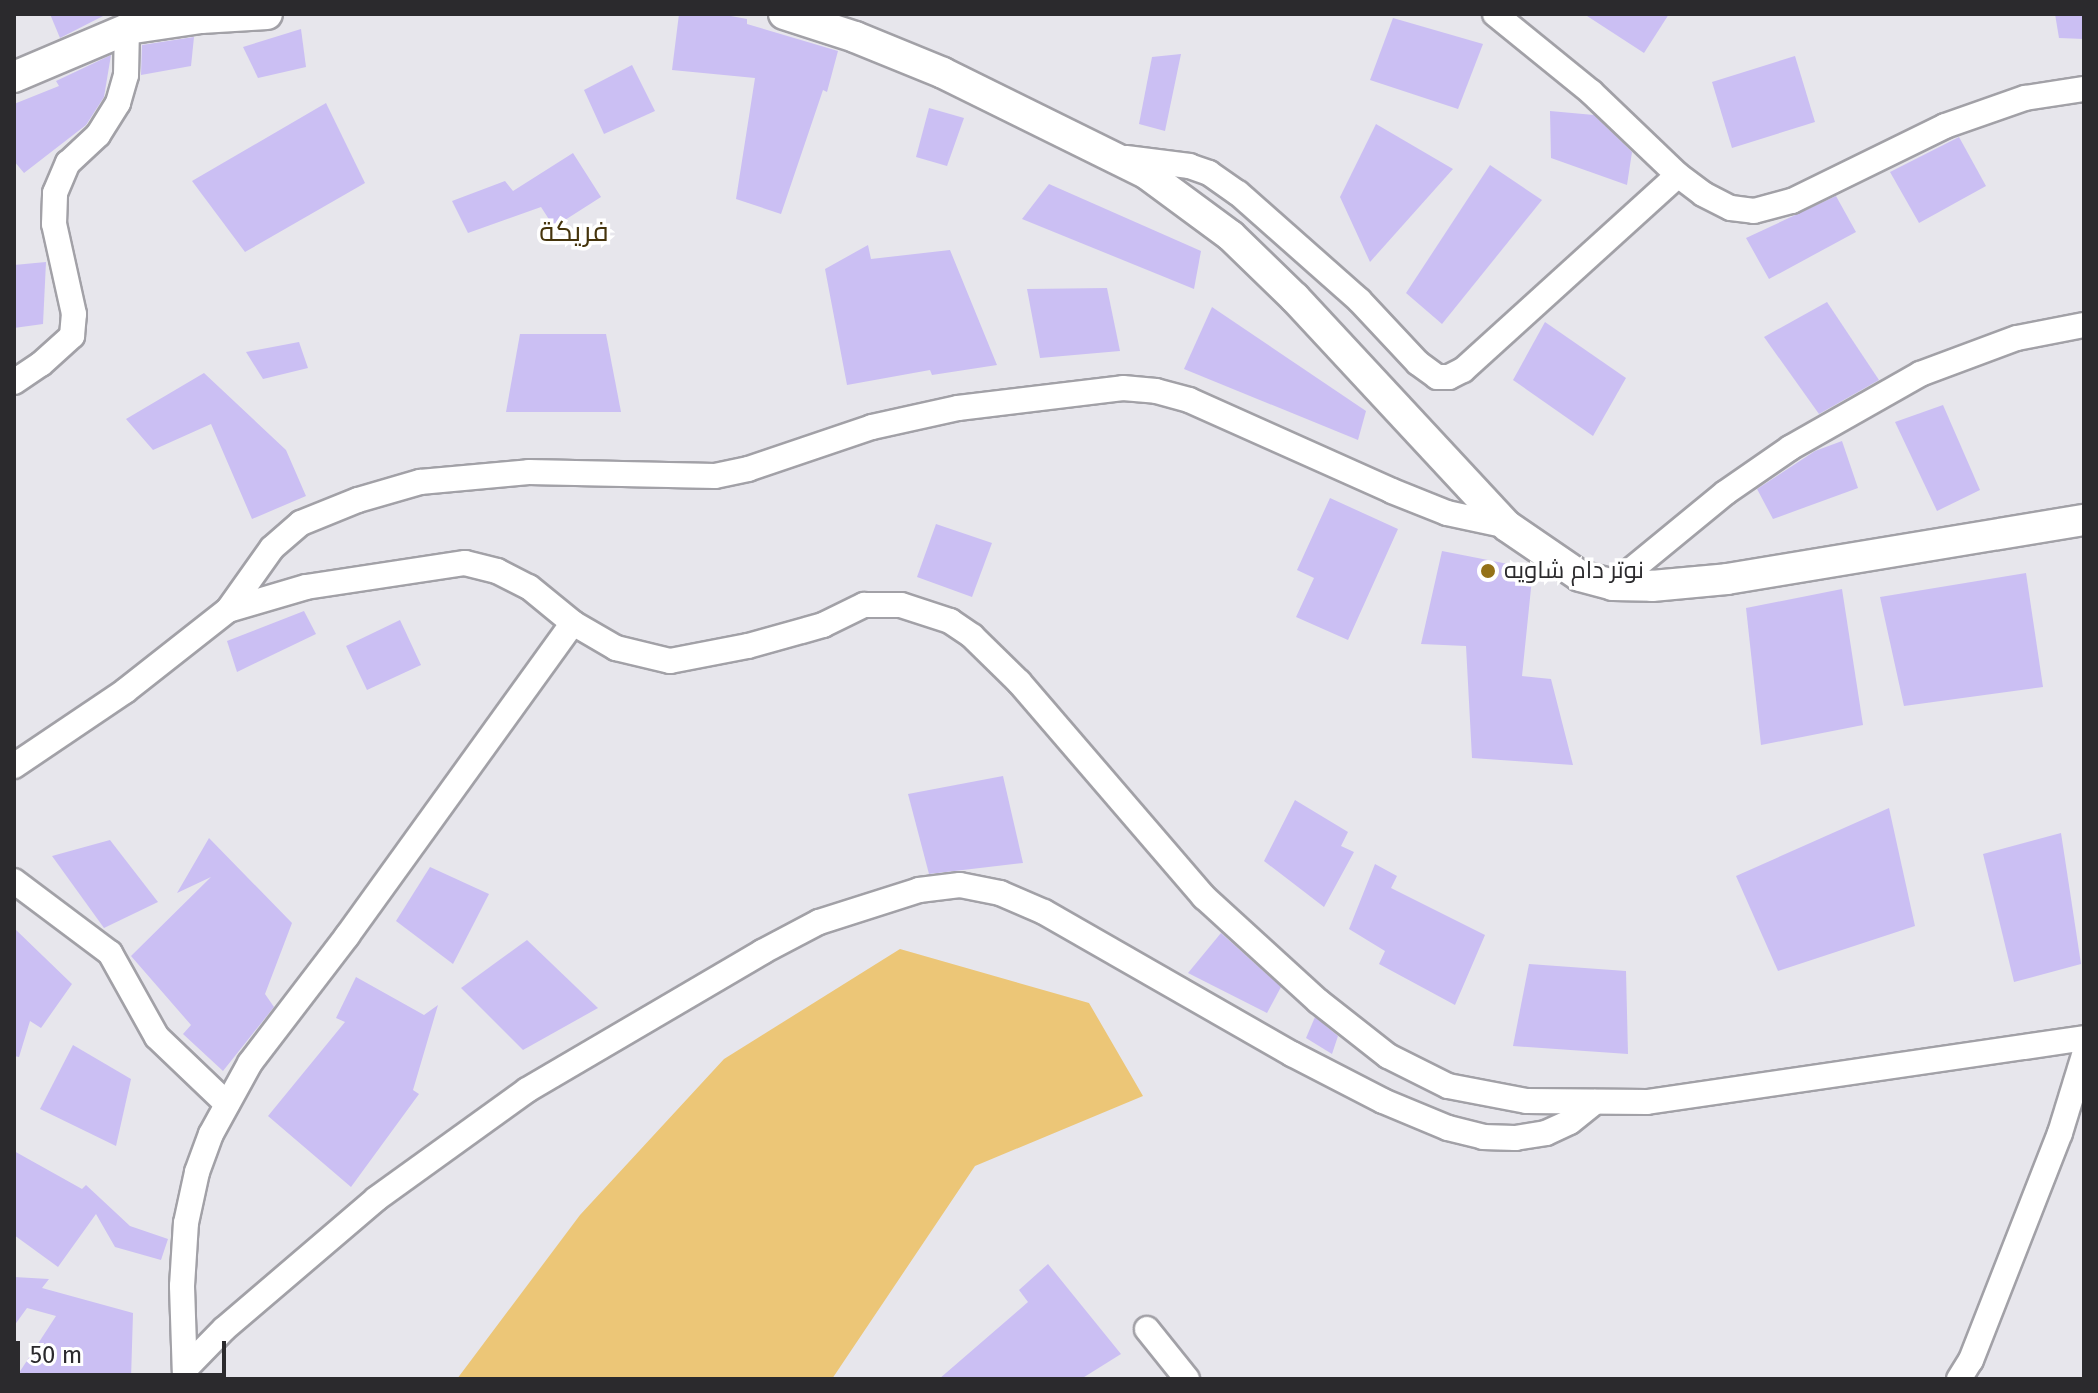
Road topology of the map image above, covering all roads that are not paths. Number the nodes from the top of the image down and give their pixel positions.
1 (267, 14) edge
2 (784, 14) edge
3 (1495, 14) edge
4 (137, 23) edge
5 (14, 77) edge
6 (2084, 89) edge
7 (1113, 156) junction
8 (1678, 175) junction
9 (2084, 325) edge
10 (14, 382) edge
11 (2084, 520) edge
12 (1507, 526) junction
13 (1613, 585) junction
14 (228, 610) junction
15 (573, 623) junction
16 (14, 766) edge
17 (14, 881) edge
18 (2084, 1038) edge
19 (2084, 1055) edge
20 (1595, 1102) junction
21 (227, 1104) junction
22 (1147, 1329) dead end
23 (185, 1374) edge
24 (1187, 1379) edge
25 (1959, 1379) edge

1 - 4 street
2 - 7 street
3 - 8 street
4 - 5 street
4 - 10 street
6 - 8 street
7 - 8 street
7 - 12 street
9 - 13 street
11 - 13 street
12 - 13 street
12 - 14 street
14 - 15 street
14 - 16 street
15 - 20 street
15 - 21 street
17 - 21 street
18 - 20 street
19 - 25 street
20 - 23 street
21 - 23 street
22 - 24 street

